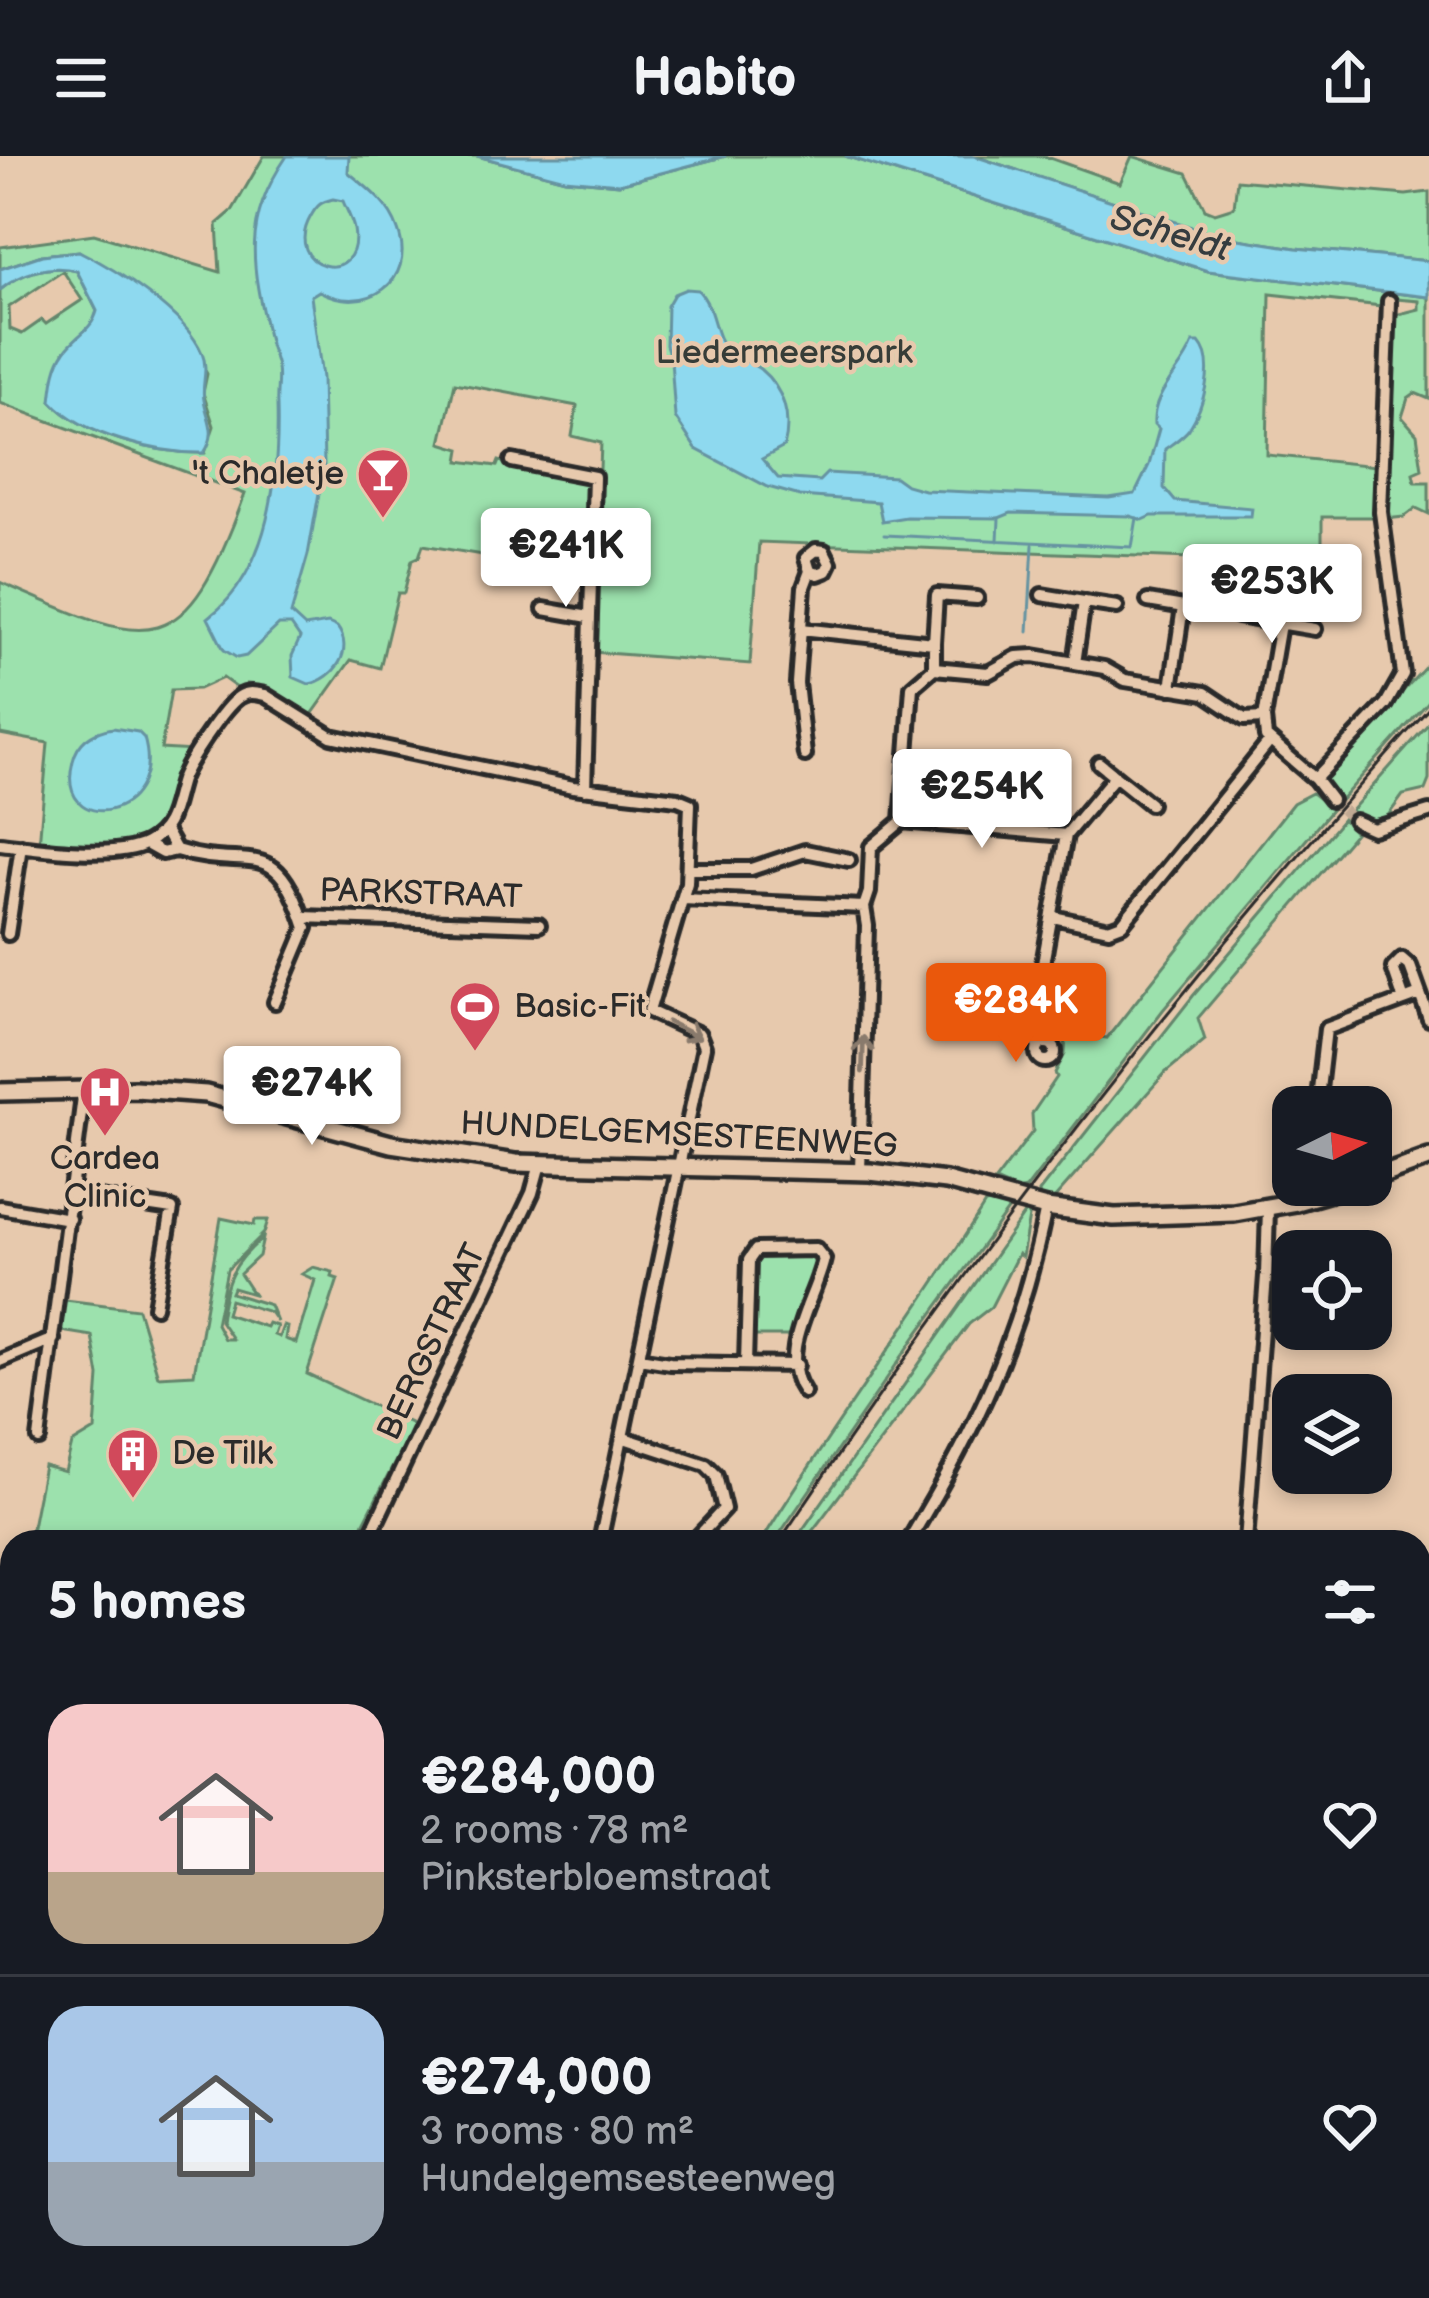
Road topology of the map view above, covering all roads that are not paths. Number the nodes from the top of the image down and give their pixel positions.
1 (1389, 301) dead end
2 (512, 461) dead end
3 (810, 571) dead end
4 (1042, 595) dead end
5 (976, 598) dead end
6 (1148, 601) dead end
7 (1084, 602) junction
8 (1117, 607) dead end
9 (1183, 608) junction
10 (544, 609) dead end
11 (1214, 612) dead end
12 (590, 616) junction
13 (1237, 616) dead end
14 (1280, 624) junction
15 (1315, 628) dead end
16 (801, 629) junction
17 (934, 643) junction
18 (1075, 663) junction
19 (934, 668) junction
20 (1171, 688) junction
21 (1264, 718) junction
22 (1244, 719) junction
23 (1268, 739) junction
24 (805, 755) dead end
25 (1099, 763) dead end
26 (1115, 776) junction
27 (1315, 779) junction
28 (585, 789) junction
29 (1331, 800) tunnel mouth
30 (1150, 804) dead end
31 (1429, 812) edge
32 (902, 821) junction
33 (1355, 821) tunnel mouth
34 (164, 829) junction
35 (1066, 835) junction
36 (0, 844) edge
37 (146, 844) junction
38 (21, 846) junction
39 (176, 850) junction
40 (849, 860) dead end
41 (690, 869) junction
42 (683, 898) junction
43 (864, 907) junction
44 (302, 917) junction
45 (1053, 917) junction
46 (539, 925) dead end
47 (8, 934) dead end
48 (1420, 994) junction
49 (1404, 1000) junction
50 (274, 1002) dead end
51 (1429, 1018) edge
52 (1039, 1047) dead end
53 (1320, 1086) edge
54 (84, 1089) junction
55 (0, 1092) edge
56 (1429, 1158) edge
57 (540, 1164) junction
58 (680, 1168) junction
59 (860, 1171) junction
60 (1392, 1171) edge
61 (72, 1194) junction
62 (1273, 1206) edge
63 (0, 1208) edge
64 (1046, 1208) junction
65 (1268, 1208) junction
66 (69, 1220) junction
67 (155, 1307) dead end
68 (53, 1340) junction
69 (639, 1358) junction
70 (0, 1361) edge
71 (746, 1363) junction
72 (797, 1365) junction
73 (804, 1392) dead end
74 (623, 1438) junction
75 (39, 1439) dead end
76 (374, 1530) edge
77 (604, 1530) edge
78 (704, 1530) edge
79 (915, 1530) edge
80 (1247, 1530) edge

1 - 27 street
2 - 12 street
3 - 16 street
4 - 7 street
5 - 17 street
6 - 9 street
7 - 8 street
7 - 18 street
9 - 11 street
9 - 20 street
10 - 12 street
12 - 28 street
13 - 14 street
14 - 15 street
14 - 21 street
16 - 17 street
16 - 24 street
17 - 19 street
18 - 19 street
18 - 20 street
19 - 32 street
20 - 22 street
21 - 22 street
21 - 23 street
22 - 23 street
23 - 27 street
23 - 45 street
25 - 26 street
26 - 30 street
26 - 35 street
27 - 29 street
28 - 34 street
28 - 41 street
31 - 33 street
32 - 35 street
32 - 43 street
34 - 37 street
34 - 39 street
35 - 45 street
36 - 38 street, PARKSTRAAT
37 - 38 street, PARKSTRAAT
37 - 39 street, PARKSTRAAT
38 - 47 street
39 - 44 street, PARKSTRAAT
40 - 41 street
41 - 42 street
42 - 43 street
42 -> 58 street
59 -> 43 street
44 - 46 street, PARKSTRAAT
44 - 50 street, PARKSTRAAT
45 - 52 street
48 - 49 street
48 - 49 street
48 - 51 street
49 - 53 street
54 - 55 main road, HUNDELGEMSESTEENWEG
54 - 57 main road, HUNDELGEMSESTEENWEG
54 - 61 street
56 - 60 main road
57 - 58 main road, HUNDELGEMSESTEENWEG
57 - 76 street, BERGSTRAAT
58 - 59 main road, HUNDELGEMSESTEENWEG
58 - 69 street
59 - 64 main road, HUNDELGEMSESTEENWEG
61 - 66 street
61 - 67 street
62 - 65 main road, HUNDELGEMSESTEENWEG
63 - 66 street
64 - 65 main road, HUNDELGEMSESTEENWEG
64 - 79 street
65 - 80 street
66 - 68 street
68 - 70 street
68 - 75 street
69 - 71 street
69 - 74 street
71 - 72 street
71 - 72 street
72 - 73 street
74 - 77 street
74 - 78 street

